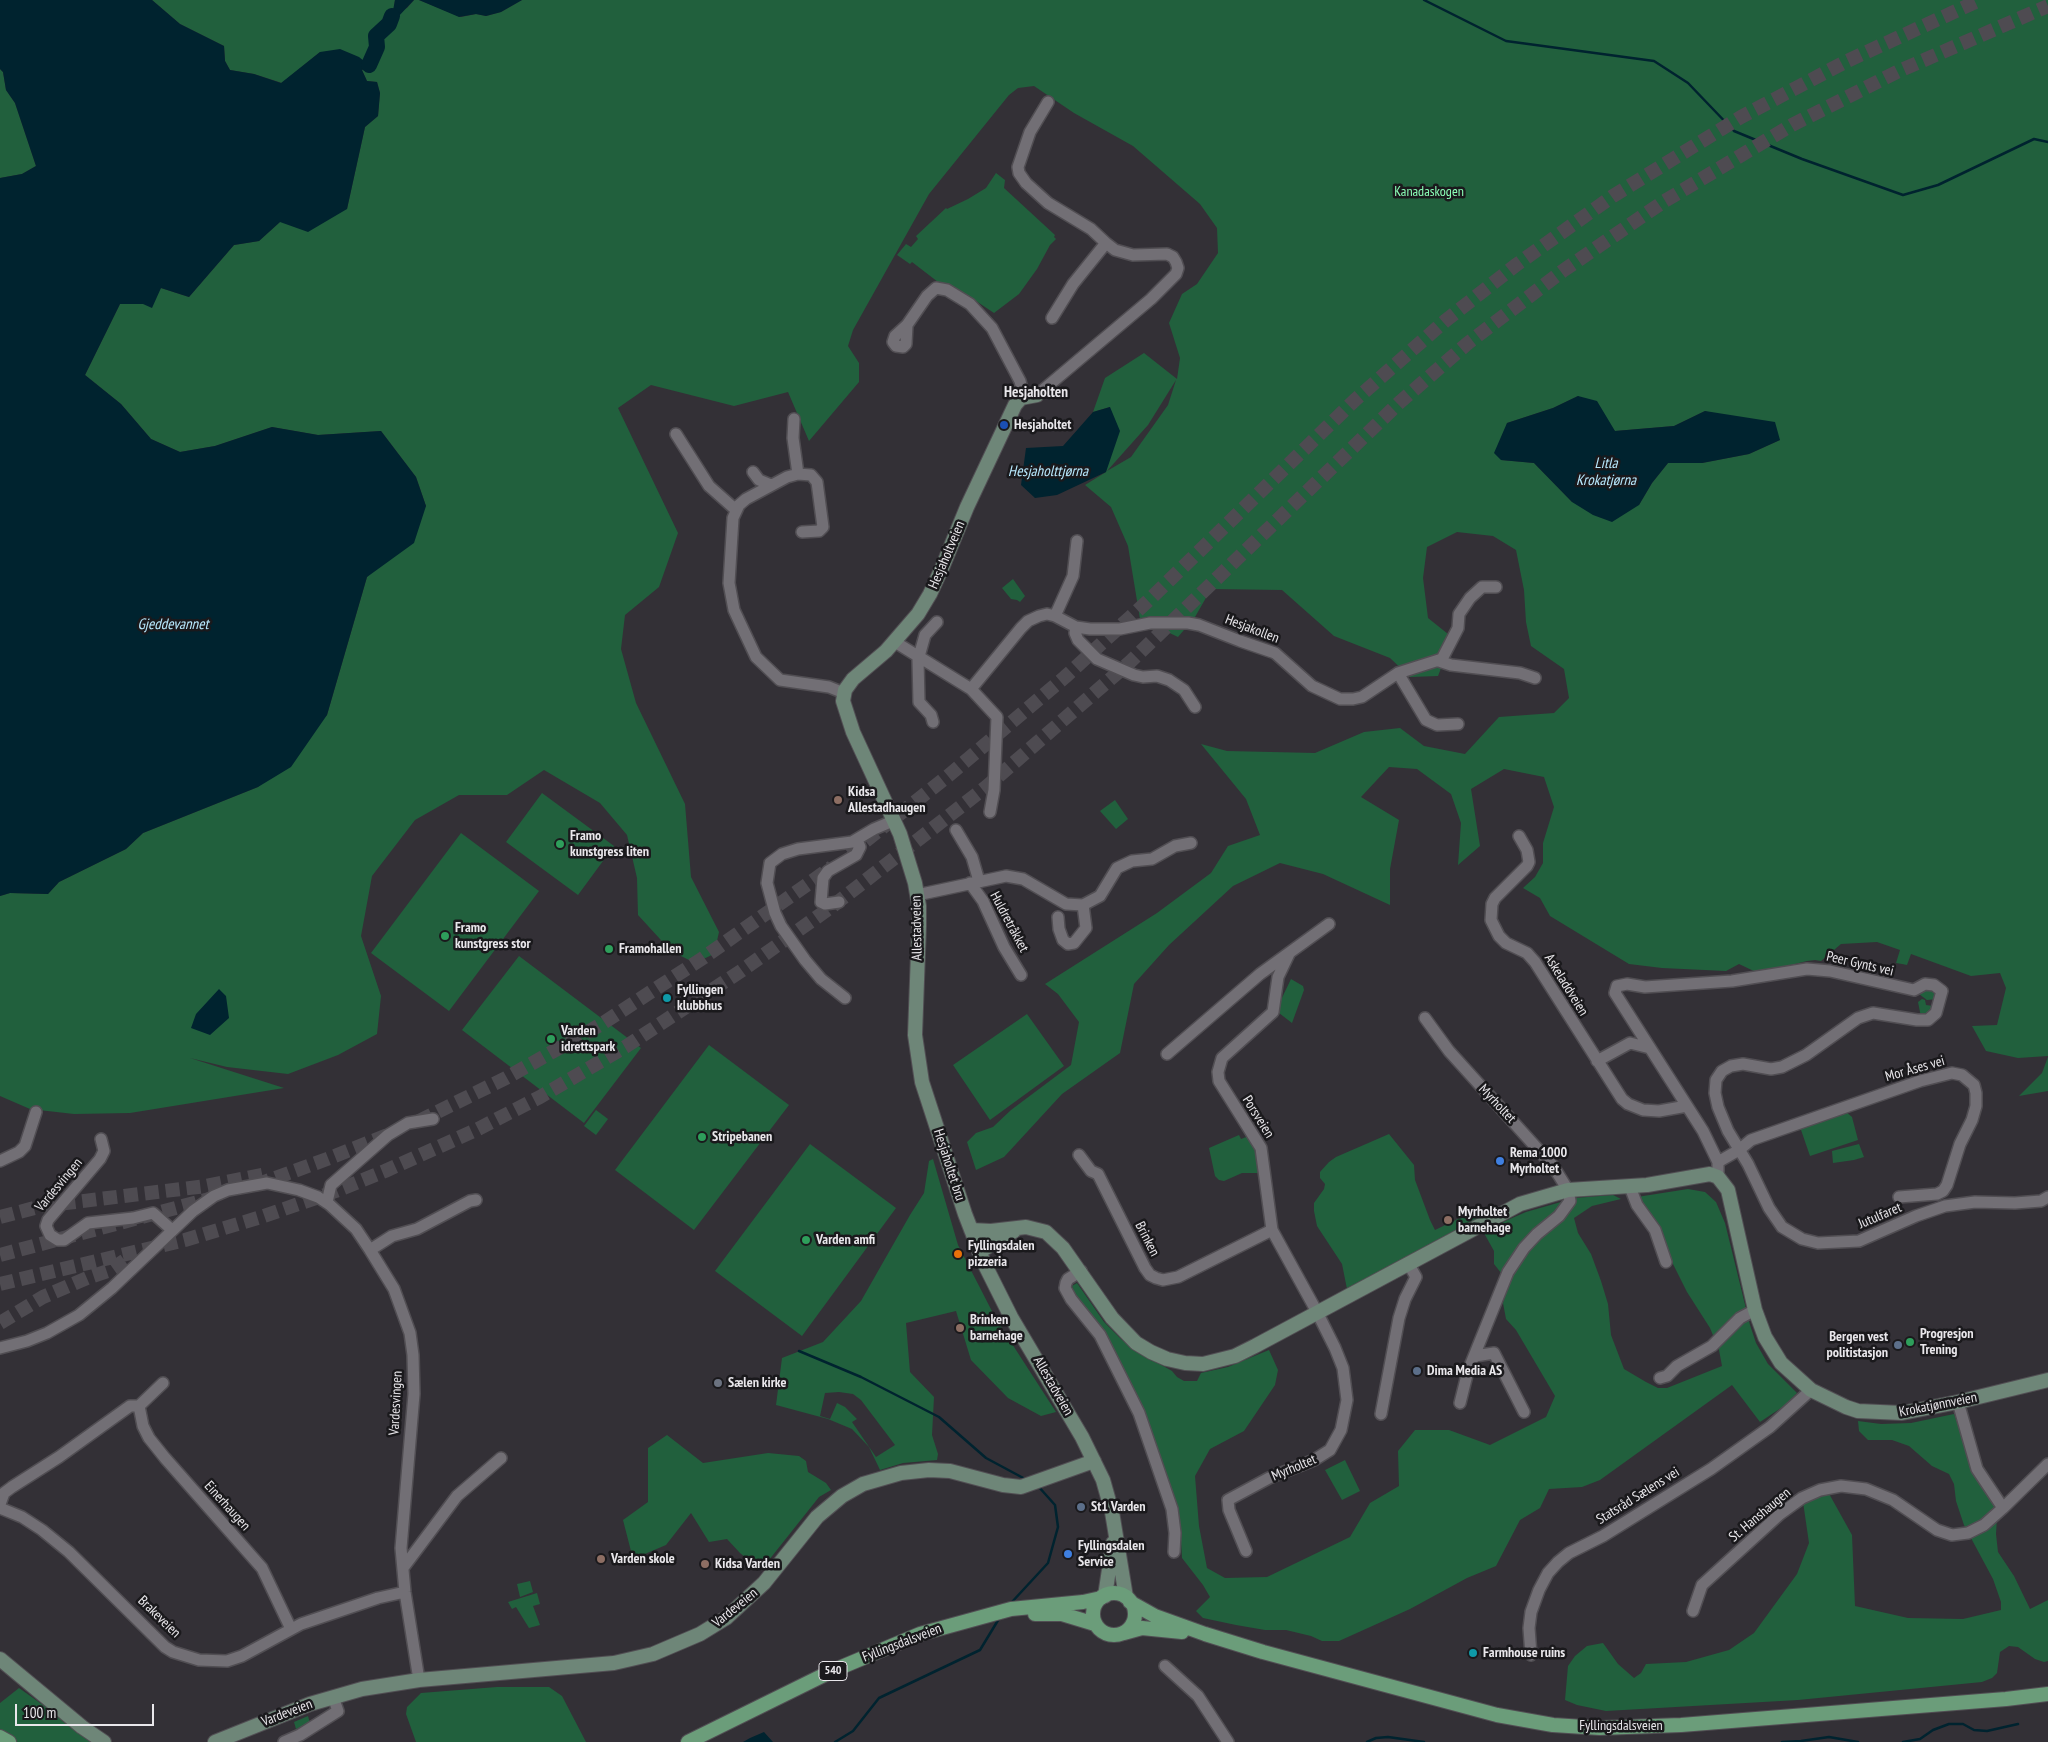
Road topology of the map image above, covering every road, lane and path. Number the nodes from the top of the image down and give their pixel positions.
1 (1048, 102) dead end
2 (1106, 243) junction
3 (1052, 318) dead end
4 (906, 325) dead end
5 (1041, 392) joint
6 (1021, 398) junction
7 (794, 418) dead end
8 (676, 434) dead end
9 (753, 472) dead end
10 (798, 474) junction
11 (770, 485) junction
12 (736, 510) junction
13 (802, 532) dead end
14 (1076, 541) dead end
15 (1496, 587) dead end
16 (1055, 616) junction
17 (938, 622) dead end
18 (1076, 627) junction
19 (895, 642) junction
20 (918, 658) junction
21 (1439, 661) junction
22 (1398, 673) junction
23 (1535, 678) dead end
24 (971, 689) junction
25 (844, 693) junction
26 (1196, 707) dead end
27 (933, 722) dead end
28 (1458, 724) dead end
29 (990, 812) dead end
30 (893, 821) junction
31 (956, 830) dead end
32 (1519, 836) dead end
33 (857, 840) junction
34 (1191, 843) dead end
35 (975, 882) junction
36 (917, 895) junction
37 (839, 902) dead end
38 (1082, 905) junction
39 (1058, 916) dead end
40 (1325, 922) dead end
41 (1289, 954) junction
42 (1021, 975) dead end
43 (845, 998) dead end
44 (1425, 1018) dead end
45 (1650, 1048) junction
46 (1166, 1054) dead end
47 (1597, 1061) junction
48 (1687, 1106) junction
49 (36, 1112) dead end
50 (933, 1115) joint
51 (433, 1119) tunnel mouth
52 (101, 1139) dead end
53 (1739, 1150) junction
54 (1079, 1155) dead end
55 (0, 1161) edge
56 (1718, 1162) junction
57 (1718, 1177) junction
58 (1630, 1187) junction
59 (1568, 1190) junction
60 (1899, 1197) dead end
61 (2048, 1197) edge
62 (476, 1200) dead end
63 (327, 1202) junction
64 (966, 1214) joint
65 (1022, 1227) junction
66 (172, 1230) junction
67 (971, 1230) junction
68 (1272, 1230) junction
69 (370, 1250) junction
70 (980, 1252) junction
71 (1666, 1262) dead end
72 (1408, 1263) junction
73 (1081, 1271) junction
74 (1754, 1310) junction
75 (1318, 1312) junction
76 (0, 1348) edge
77 (1475, 1356) junction
78 (1660, 1378) dead end
79 (2048, 1380) edge
80 (163, 1383) dead end
81 (1811, 1390) junction
82 (1958, 1402) junction
83 (1460, 1403) dead end
84 (139, 1406) junction
85 (1524, 1412) dead end
86 (1381, 1414) dead end
87 (501, 1458) dead end
88 (1094, 1461) junction
89 (2048, 1464) edge
90 (0, 1504) edge
91 (0, 1508) edge
92 (2003, 1508) junction
93 (1115, 1534) junction
94 (1246, 1551) dead end
95 (1174, 1552) dead end
96 (403, 1568) junction
97 (405, 1592) junction
98 (1103, 1597) junction
99 (1128, 1600) junction
100 (1693, 1611) dead end
101 (984, 1616) junction
102 (1095, 1624) junction
103 (291, 1628) junction
104 (1123, 1633) junction
105 (1205, 1634) junction
106 (1531, 1655) dead end
107 (0, 1659) edge
108 (1165, 1666) dead end
109 (419, 1680) junction
110 (2048, 1694) edge
111 (332, 1696) junction
112 (0, 1738) edge
113 (9, 1742) edge
114 (104, 1742) edge
115 (214, 1742) edge
116 (284, 1742) edge
117 (688, 1742) edge
118 (1228, 1742) edge

1 - 2 street
2 - 3 street
2 - 5 street
4 - 6 street
5 - 6 main road
6 - 19 main road, Hesjaholtveien
7 - 10 street
8 - 12 street
9 - 11 street
10 - 11 street
10 - 13 street
11 - 12 street
12 - 25 street
14 - 16 street
15 - 21 street
16 - 18 street, Hesjakollen
16 - 24 street
17 - 20 street
18 - 22 street, Hesjakollen
18 - 26 street
19 - 20 street
19 - 25 main road, Hesjaholtveien
20 - 24 street
20 - 27 street
21 - 22 street, Hesjakollen
21 - 23 street, Hesjakollen
22 - 28 street
24 - 29 street
25 - 30 main road, Allestadveien
30 - 33 street
30 - 36 main road, Allestadveien
31 - 35 street, Huldretråkket
32 - 47 street, Askeladdveien
33 - 37 street
33 - 43 street
34 - 38 street
35 - 36 street, Huldretråkket
35 - 38 street, Huldretråkket
35 - 42 street, Huldretråkket
36 - 50 main road, Allestadveien
38 - 39 street
40 - 41 street
41 - 46 street
41 - 68 street, Porsveien
44 - 59 street, Myrholtet
45 - 47 street
45 - 48 street, Peer Gynts vei
45 - 53 street, Peer Gynts vei
47 - 48 street, Askeladdveien
48 - 56 street, Peer Gynts vei
49 - 55 street
50 - 64 main road, Hesjaholtet bru
51 - 63 street
52 - 66 street, Vardesvingen
53 - 56 street, Mor Åses vei
53 - 60 street, Mor Åses vei
53 - 61 street, Jutulfaret
54 - 68 street, Brinken
56 - 57 street, Peer Gynts vei
57 - 58 main road
57 - 74 main road, Krokatjønnveien
58 - 59 main road
58 - 71 street
59 - 72 main road
59 - 77 street
62 - 69 street
63 - 66 street, Vardesvingen
63 - 69 street, Vardesvingen
64 - 67 main road, Allestadveien
65 - 67 main road
65 - 70 main road
65 - 73 main road
66 - 76 street, Vardesvingen
67 - 70 main road, Allestadveien
68 - 75 street, Porsveien
69 - 96 street, Vardesvingen
70 - 88 main road, Allestadveien
72 - 75 main road
72 - 86 street
73 - 75 main road
73 - 95 street
74 - 78 street
74 - 81 main road, Krokatjønnveien
75 - 94 street, Myrholtet
77 - 83 street
77 - 85 street
79 - 82 main road, Krokatjønnveien
80 - 84 street
81 - 82 main road, Krokatjønnveien
81 - 106 street, Statsråd Sælens vei
82 - 92 street
84 - 90 street
84 - 103 street, Einerhaugen
87 - 96 street
88 - 93 main road, Allestadveien
88 - 109 main road, Vardeveien
89 - 92 street, St. Hanshaugen
91 - 103 street, Brakeveien
92 - 100 street, St. Hanshaugen
93 - 98 main road, Allestadveien
93 - 99 main road, Allestadveien
96 - 97 street, Vardesvingen
97 - 103 street, Brakeveien
97 - 109 street, Vardesvingen
98 - 99 main road, 540
98 - 101 main road, Fyllingsdalsveien / 540
98 - 102 main road
99 - 104 main road
99 - 105 main road, Fyllingsdalsveien / 540
101 - 102 main road, Fyllingsdalsveien / 540
101 - 117 main road, Fyllingsdalsveien / 540
102 - 104 main road, 540
104 - 105 main road, Fyllingsdalsveien / 540
105 - 110 main road, Fyllingsdalsveien / 540
107 - 114 main road
108 - 118 street
109 - 111 main road, Vardeveien
111 - 115 main road, Vardeveien
111 - 116 street, Vardeveien
112 - 113 main road

